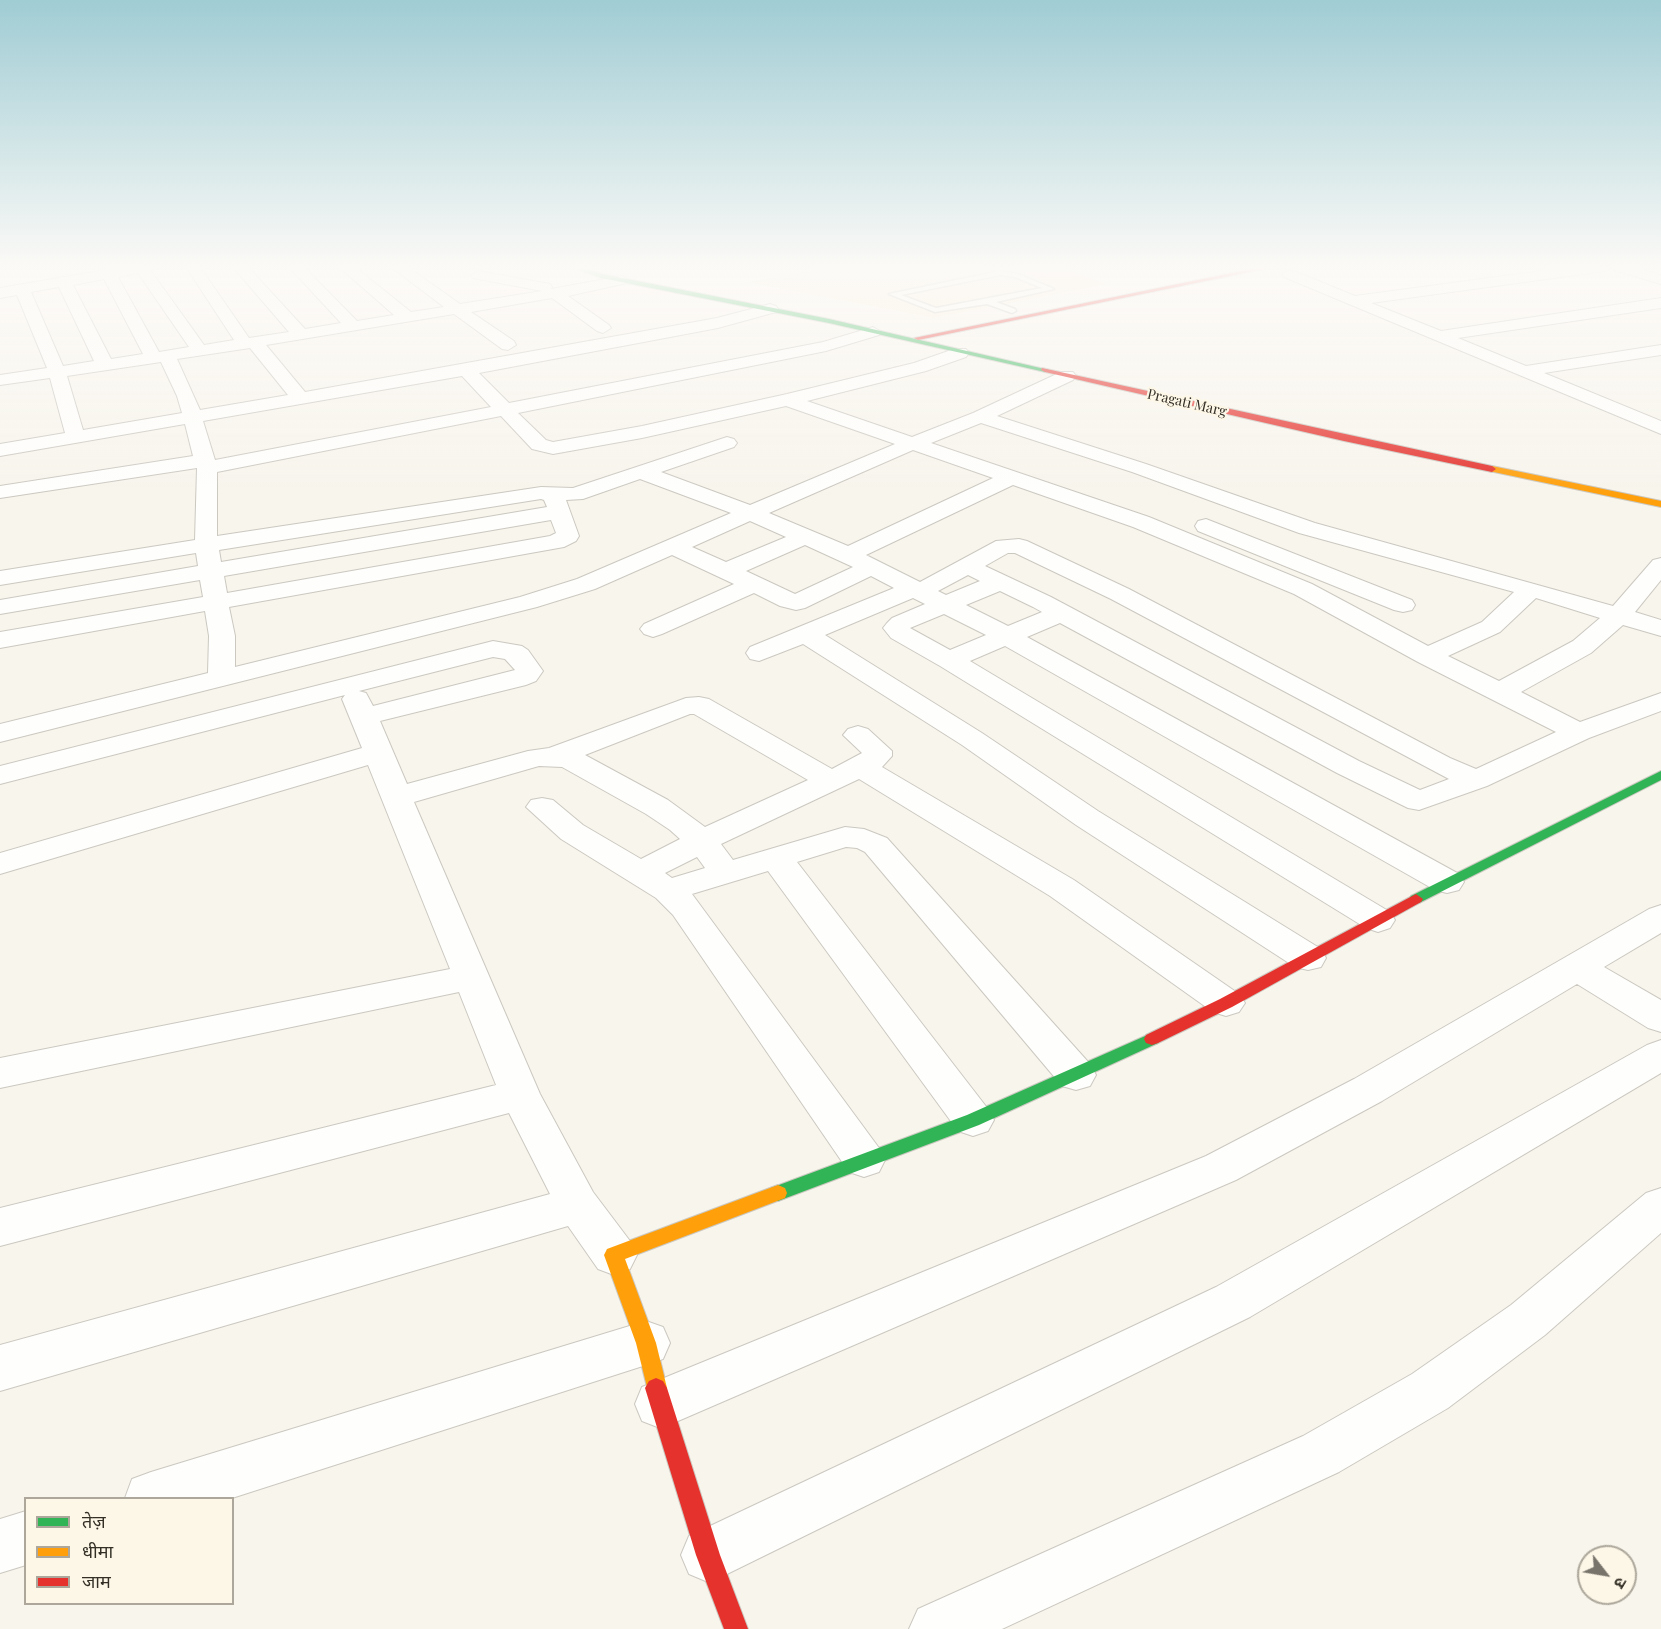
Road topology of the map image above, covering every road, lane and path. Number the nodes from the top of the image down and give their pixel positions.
1 (45, 343) edge
2 (94, 343) edge
3 (151, 343) edge
4 (195, 343) edge
5 (250, 343) joint
6 (505, 343) edge
7 (519, 343) edge
8 (608, 343) edge
9 (636, 343) edge
10 (840, 343) edge
11 (929, 343) edge
12 (961, 343) edge
13 (1456, 343) edge
14 (1485, 343) edge
15 (508, 345) junction
16 (485, 349) dead end
17 (1661, 350) edge
18 (200, 351) junction
19 (648, 351) dead end
20 (553, 353) junction
21 (960, 353) junction
22 (160, 357) junction
23 (428, 359) dead end
24 (666, 363) dead end
25 (105, 365) junction
26 (1547, 368) junction
27 (466, 370) junction
28 (1525, 371) junction
29 (57, 372) junction
30 (4, 375) edge
31 (684, 375) junction
32 (1067, 376) junction
33 (293, 391) junction
34 (597, 392) junction
35 (787, 400) junction
36 (613, 406) dead end
37 (190, 409) junction
38 (1653, 409) edge
39 (504, 411) junction
40 (1623, 412) junction
41 (980, 417) junction
42 (73, 428) junction
43 (1661, 428) edge
44 (727, 444) dead end
45 (912, 444) junction
46 (0, 450) edge
47 (1497, 456) dead end
48 (206, 464) junction
49 (1139, 468) junction
50 (640, 472) junction
51 (1012, 477) junction
52 (0, 492) edge
53 (555, 503) junction
54 (1661, 504) edge
55 (750, 513) junction
56 (804, 537) junction
57 (206, 544) junction
58 (673, 547) junction
59 (860, 561) junction
60 (1661, 565) edge
61 (967, 566) junction
62 (210, 572) junction
63 (726, 572) junction
64 (0, 578) edge
65 (1000, 582) junction
66 (754, 584) junction
67 (1531, 589) junction
68 (916, 590) junction
69 (217, 602) junction
70 (1403, 605) dead end
71 (945, 606) junction
72 (0, 608) edge
73 (1061, 613) junction
74 (1619, 615) junction
75 (1661, 628) edge
76 (653, 629) dead end
77 (807, 635) junction
78 (1007, 636) junction
79 (0, 640) edge
80 (338, 648) junction
81 (759, 653) dead end
82 (1426, 656) junction
83 (949, 660) junction
84 (221, 679) junction
85 (1499, 692) junction
86 (1661, 701) edge
87 (357, 702) junction
88 (1579, 732) junction
89 (0, 733) edge
90 (378, 753) junction
91 (556, 756) junction
92 (0, 775) edge
93 (1661, 775) edge
94 (1476, 780) junction
95 (832, 781) junction
96 (396, 796) junction
97 (542, 807) dead end
98 (702, 841) junction
99 (776, 858) junction
100 (0, 864) edge
101 (726, 873) junction
102 (654, 882) junction
103 (1447, 882) junction
104 (1661, 917) edge
105 (1378, 920) junction
106 (1308, 958) junction
107 (1577, 967) junction
108 (472, 977) junction
109 (1226, 1004) junction
110 (1661, 1018) edge
111 (1661, 1055) edge
112 (0, 1073) edge
113 (1076, 1075) junction
114 (520, 1095) junction
115 (973, 1120) junction
116 (864, 1161) junction
117 (578, 1205) junction
118 (1661, 1206) edge
119 (0, 1227) edge
120 (614, 1255) junction
121 (646, 1343) junction
122 (0, 1368) edge
123 (660, 1404) junction
124 (154, 1497) edge
125 (24, 1539) edge
126 (0, 1546) edge
127 (708, 1555) junction
128 (736, 1629) edge
129 (938, 1629) edge

1 - 29 street
2 - 25 street
3 - 22 street
4 - 18 street
5 - 18 street
5 - 33 street
6 - 15 street
7 - 15 street
8 - 20 street
9 - 19 street
10 - 31 street
11 - 21 main road, Pragati Marg
12 - 47 main road, Pragati Marg
13 - 28 street
14 - 26 street
15 - 16 street
17 - 26 street
18 - 22 street
20 - 27 street
20 - 34 street
21 - 32 main road, Pragati Marg
21 - 35 street
22 - 25 street
22 - 37 street
23 - 33 street
24 - 31 street
25 - 29 street
26 - 28 street
26 - 38 street
27 - 33 street
27 - 39 street
28 - 40 street
29 - 30 street
29 - 42 street
31 - 34 street
32 - 41 street
32 - 54 main road, Pragati Marg
33 - 37 street
34 - 36 street
34 - 39 street
35 - 39 street
35 - 45 street
37 - 42 street
37 - 48 street
38 - 40 street
39 - 48 street
40 - 43 street
41 - 45 street
41 - 49 street
42 - 46 street
44 - 50 street
45 - 51 street
45 - 55 street
48 - 52 street
48 - 57 street
49 - 67 street
49 - 70 street
50 - 53 street
50 - 55 street
51 - 59 street
51 - 82 street
53 - 57 street
53 - 62 street
53 - 69 street
55 - 56 street
55 - 58 street
56 - 59 street
56 - 63 street
57 - 62 street
57 - 64 street
58 - 63 street
58 - 80 street
59 - 66 street
59 - 68 street
60 - 74 street
61 - 65 street
61 - 68 street
61 - 94 street
62 - 69 street
62 - 72 street
63 - 66 street
65 - 71 street
65 - 73 street
66 - 76 street
67 - 74 street
67 - 82 street
68 - 71 street
68 - 77 street
69 - 79 street
69 - 84 street
71 - 78 street
71 - 83 street
73 - 78 street
73 - 94 street
74 - 75 street
74 - 85 street
77 - 81 street
77 - 106 street
78 - 83 street
78 - 103 street
80 - 84 street
80 - 87 street
82 - 85 street
83 - 105 street
84 - 89 street
85 - 88 street
86 - 88 street
87 - 87 street
87 - 90 street
87 - 92 street
88 - 94 street
90 - 96 street
90 - 100 street
91 - 95 street
91 - 96 street
91 - 98 street
93 - 103 main road
95 - 98 street
95 - 109 street
96 - 108 street
97 - 102 street
98 - 101 street
98 - 102 street
99 - 101 street
99 - 113 street
99 - 115 street
101 - 102 street
102 - 116 street
103 - 105 main road
104 - 107 street
105 - 106 main road
106 - 109 main road
107 - 110 street
107 - 123 street
108 - 112 street
108 - 114 street
109 - 113 main road
111 - 127 street
113 - 115 main road
114 - 117 street
114 - 119 street
115 - 116 main road
116 - 120 main road
117 - 120 street
117 - 122 street
118 - 129 street
120 - 121 main road
121 - 123 main road
121 - 124 street
123 - 127 main road
125 - 126 street
127 - 128 main road

